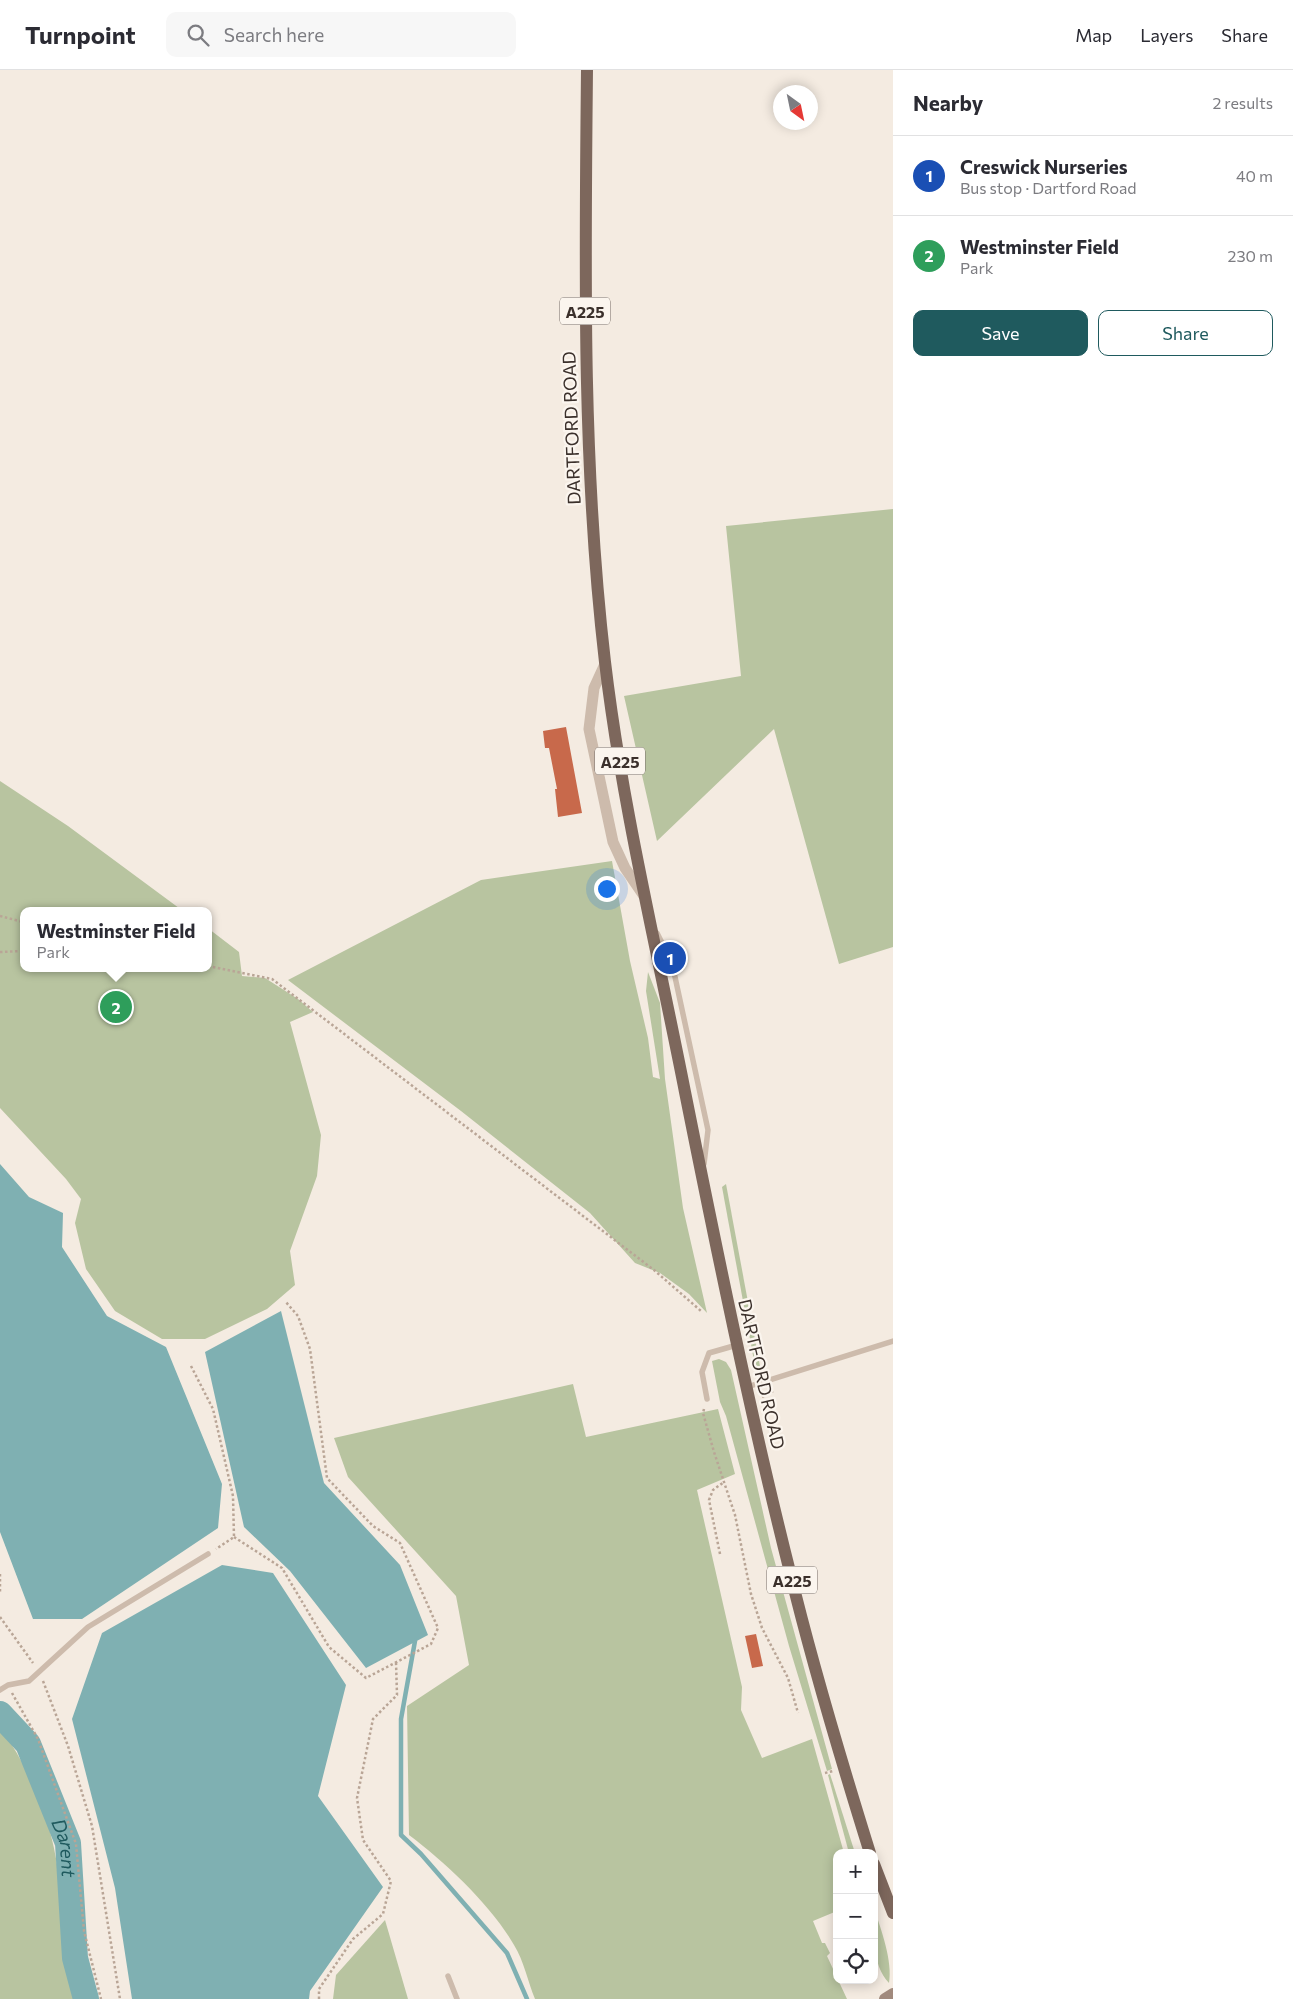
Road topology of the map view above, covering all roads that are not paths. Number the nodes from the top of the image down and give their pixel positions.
1 (587, 70) edge
2 (605, 664) junction
3 (645, 897) junction
4 (893, 1341) edge
5 (737, 1346) junction
6 (746, 1387) junction
7 (707, 1400) road end
8 (208, 1554) road end
9 (4, 1687) edge
10 (869, 1849) edge
11 (878, 1874) edge
12 (893, 1913) edge
13 (448, 1976) dead end
14 (893, 1994) edge
15 (457, 1999) edge
16 (885, 1999) edge

1 - 2 main road, DARTFORD ROAD / A225
2 - 3 main road, DARTFORD ROAD / A225
2 - 3 street, DARTFORD ROAD
3 - 5 main road, DARTFORD ROAD / A225
4 - 6 lane
5 - 6 main road, DARTFORD ROAD / A225
5 - 7 lane
6 - 10 main road, DARTFORD ROAD / A225
8 - 9 lane
11 - 12 main road
13 - 15 lane
14 - 16 street

